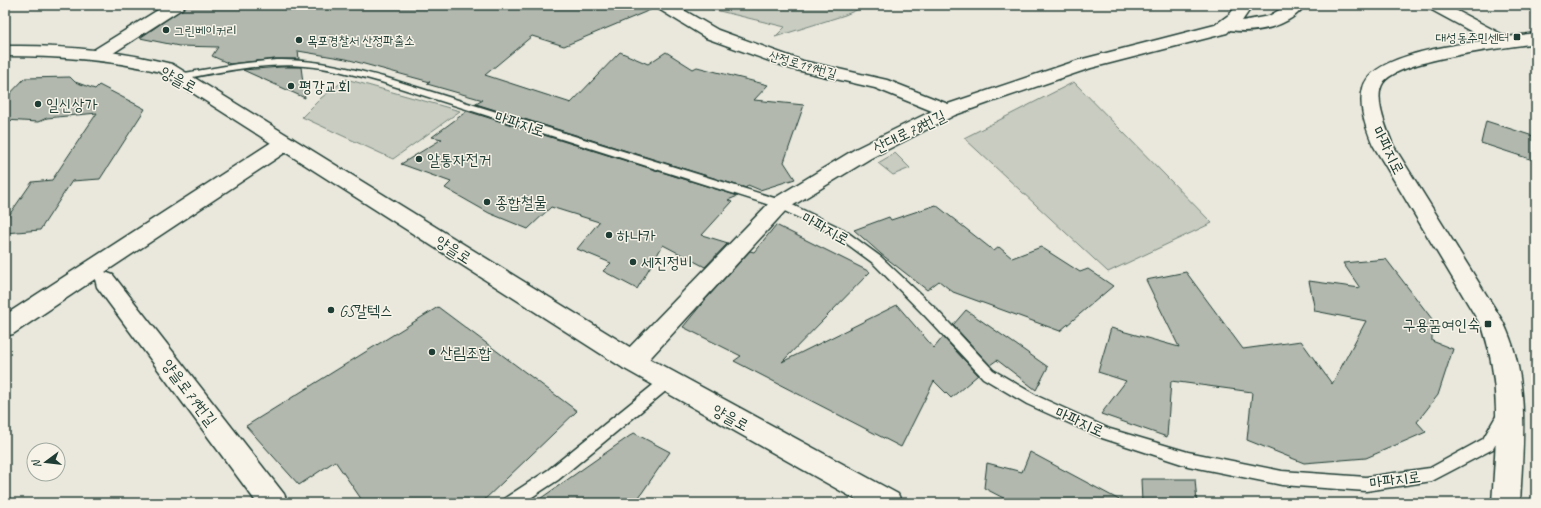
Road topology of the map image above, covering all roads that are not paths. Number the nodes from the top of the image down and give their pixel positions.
1 (177, 5) edge
2 (663, 5) edge
3 (1245, 5) edge
4 (1297, 5) edge
5 (1434, 5) edge
6 (1228, 25) junction
7 (1535, 38) edge
8 (1505, 43) junction
9 (5, 51) edge
10 (98, 55) junction
11 (179, 77) junction
12 (948, 111) junction
13 (285, 143) junction
14 (780, 204) junction
15 (105, 282) dead end
16 (5, 327) edge
17 (632, 361) junction
18 (668, 381) junction
19 (1511, 402) junction
20 (274, 503) edge
21 (510, 503) edge
22 (888, 503) edge
23 (1506, 503) edge

1 - 10 street
2 - 12 street, 산정로199번길
3 - 6 street, 산대로78번길
4 - 6 street
5 - 8 street
6 - 12 street, 산대로78번길
7 - 8 street, 마파지로
8 - 19 street, 마파지로
9 - 10 street, 양을로
10 - 11 street, 양을로
11 - 13 street, 양을로
11 - 14 lane, 마파지로
12 - 14 street, 산대로78번길
13 - 16 street
13 - 17 street, 양을로
14 - 17 street, 산대로78번길
14 - 19 lane, 마파지로
15 - 20 street, 양을로79번길
17 - 18 street, 양을로
18 - 21 lane
18 - 22 street, 양을로
19 - 23 street

